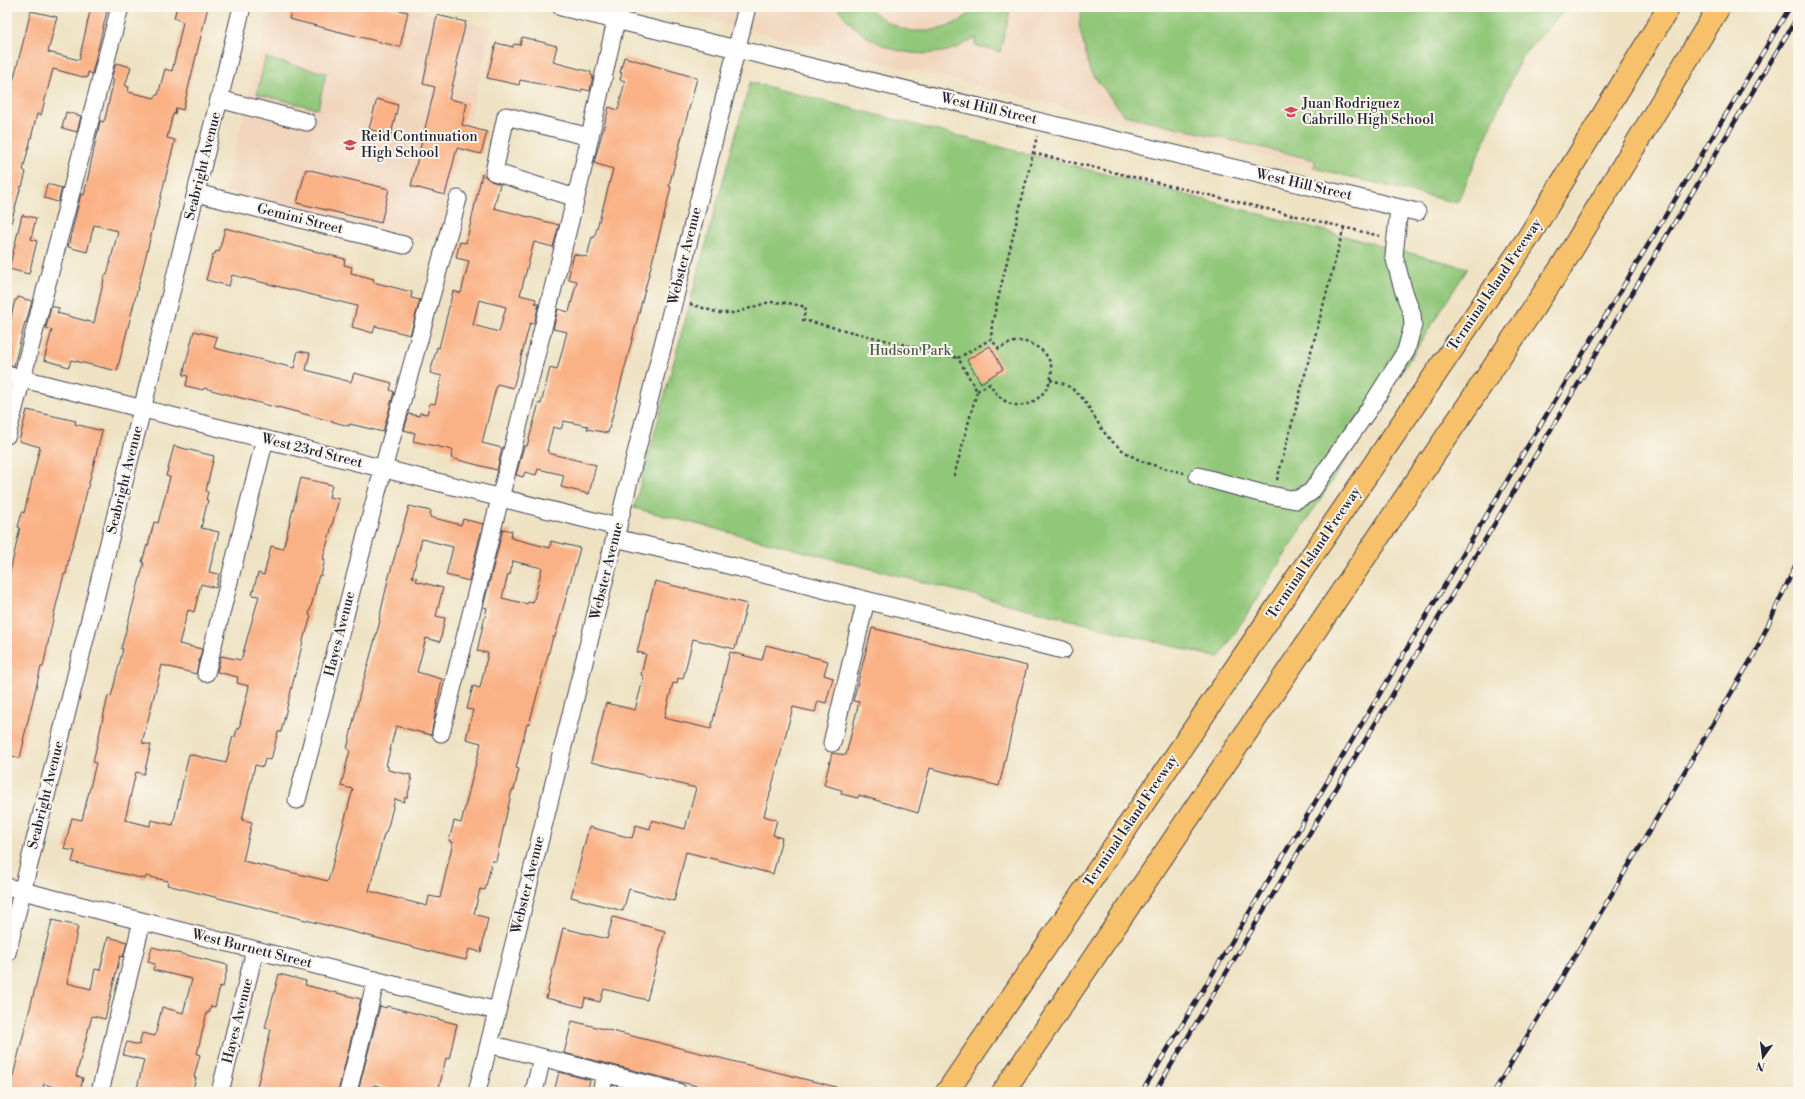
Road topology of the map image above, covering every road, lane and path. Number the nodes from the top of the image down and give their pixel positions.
1 (120, 7) edge
2 (242, 7) edge
3 (561, 7) edge
4 (747, 7) edge
5 (1669, 7) edge
6 (1719, 7) edge
7 (618, 14) edge
8 (737, 49) junction
9 (219, 99) junction
10 (307, 122) dead end
11 (1040, 122) junction
12 (590, 137) junction
13 (1033, 153) junction
14 (196, 193) junction
15 (576, 198) junction
16 (458, 199) dead end
17 (1399, 208) junction
18 (1417, 212) dead end
19 (1344, 228) junction
20 (1396, 240) junction
21 (404, 245) dead end
22 (674, 299) junction
23 (991, 339) junction
24 (958, 358) junction
25 (14, 377) edge
26 (1050, 380) junction
27 (978, 391) junction
28 (142, 409) junction
29 (7, 435) edge
30 (265, 439) junction
31 (383, 468) junction
32 (954, 476) dead end
33 (1198, 476) joint
34 (1273, 495) junction
35 (500, 498) junction
36 (616, 532) junction
37 (866, 600) junction
38 (1063, 650) dead end
39 (206, 672) dead end
40 (440, 733) dead end
41 (832, 743) dead end
42 (297, 800) dead end
43 (15, 889) edge
44 (142, 922) junction
45 (255, 950) junction
46 (7, 953) edge
47 (376, 980) junction
48 (497, 1011) junction
49 (489, 1044) junction
50 (542, 1058) junction
51 (605, 1074) junction
52 (648, 1088) edge
53 (100, 1092) edge
54 (220, 1092) edge
55 (348, 1092) edge
56 (477, 1092) edge
57 (534, 1092) edge
58 (601, 1092) edge
59 (678, 1092) edge
60 (947, 1092) edge
61 (1003, 1092) edge

1 - 25 street
2 - 9 street, Seabright Avenue
3 - 7 street, West Hill Street
4 - 8 street, Webster Avenue
5 - 60 highway, Terminal Island Freeway
6 - 61 highway
7 - 8 street, West Hill Street
7 - 12 street
8 - 11 street, West Hill Street
8 - 22 street, Webster Avenue
9 - 10 street
9 - 14 street, Seabright Avenue
11 - 13 path
11 - 17 street, West Hill Street
12 - 15 street
12 - 15 street
13 - 19 path
13 - 23 path
14 - 21 street, Gemini Street
14 - 28 street, Seabright Avenue
15 - 35 street
16 - 31 street, Hayes Avenue
17 - 18 street, West Hill Street
17 - 20 street
19 - 20 path
19 - 34 path
20 - 34 street
22 - 24 path
22 - 36 street, Webster Avenue
23 - 24 path
23 - 26 path
24 - 27 path
25 - 28 street, West 23rd Street
25 - 29 street
26 - 27 path
26 - 33 path
27 - 32 path
28 - 30 street, West 23rd Street
28 - 43 street, Seabright Avenue
30 - 31 street, West 23rd Street
30 - 39 street
31 - 35 street, West 23rd Street
31 - 42 street, Hayes Avenue
33 - 34 street
35 - 36 street, West 23rd Street
35 - 40 street
36 - 37 street, West 23rd Street
36 - 48 street, Webster Avenue
37 - 38 street, West 23rd Street
37 - 41 street
43 - 44 street, West Burnett Street
43 - 46 street, Seabright Avenue
44 - 45 street, West Burnett Street
44 - 53 street
45 - 47 street, West Burnett Street
45 - 54 street, Hayes Avenue
47 - 48 street, West Burnett Street
47 - 55 street
48 - 49 street, Webster Avenue
49 - 50 street
49 - 56 street, Webster Avenue
50 - 51 street
50 - 57 street
51 - 52 street
51 - 58 street
52 - 59 street

